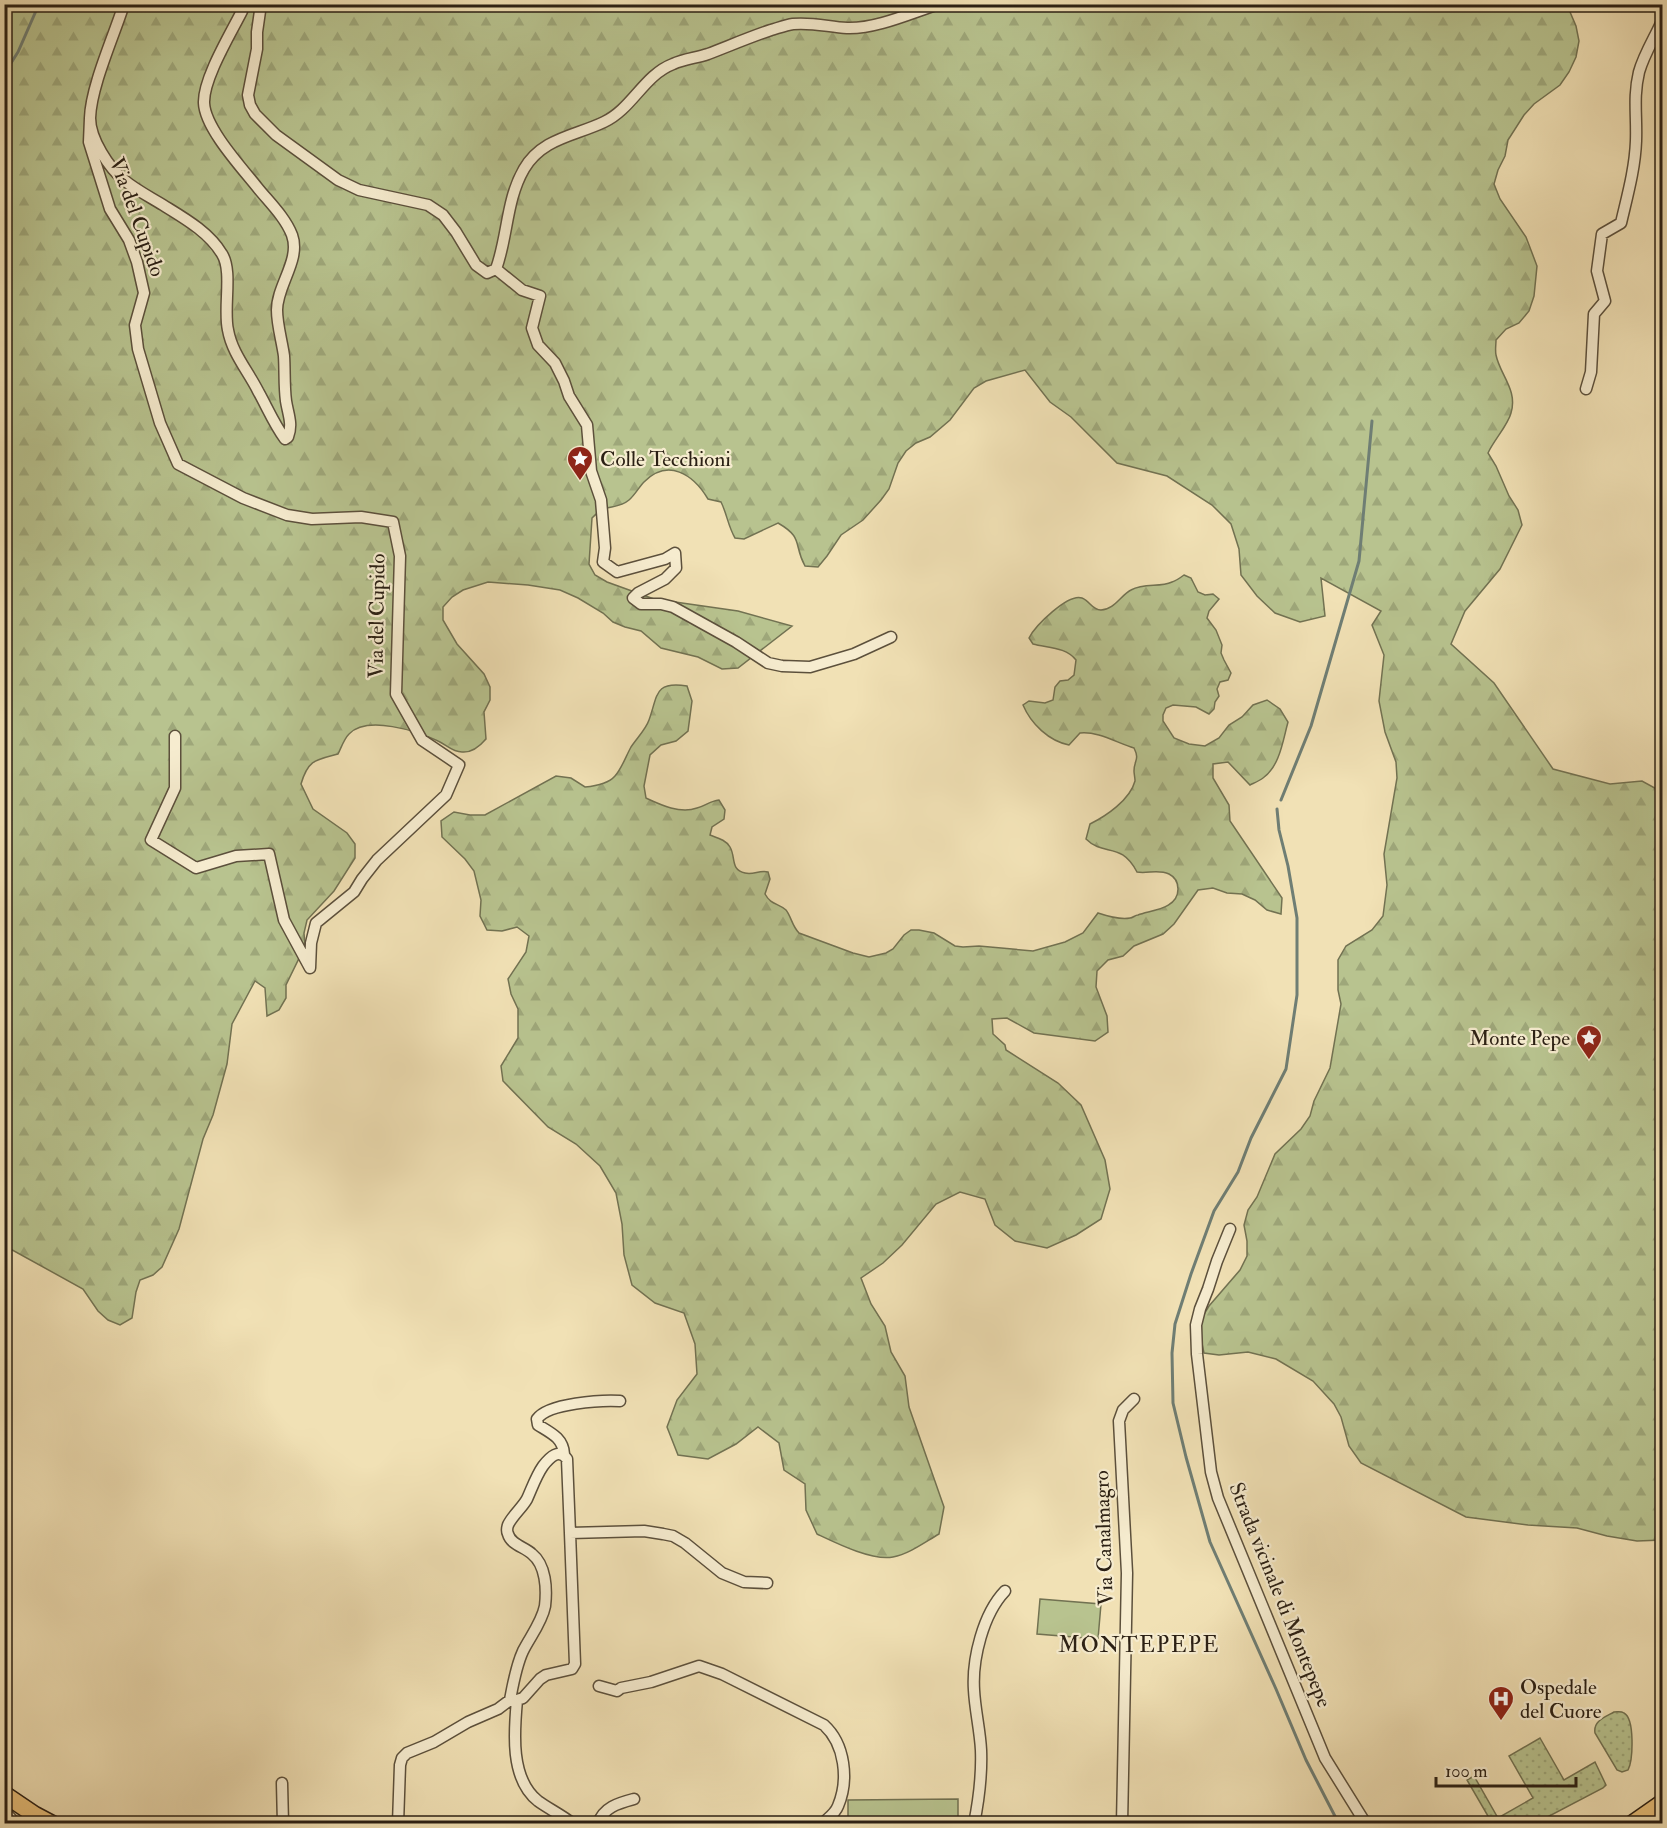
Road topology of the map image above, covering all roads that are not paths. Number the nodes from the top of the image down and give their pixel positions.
1 (124, 4) edge
2 (243, 4) edge
3 (261, 4) edge
4 (939, 4) edge
5 (1662, 21) edge
6 (90, 118) junction
7 (496, 269) junction
8 (1586, 389) dead end
9 (891, 637) dead end
10 (175, 736) dead end
11 (1230, 1230) dead end
12 (1134, 1399) dead end
13 (620, 1401) dead end
14 (564, 1454) junction
15 (570, 1533) junction
16 (767, 1583) dead end
17 (1005, 1591) dead end
18 (599, 1686) dead end
19 (514, 1700) junction
20 (282, 1783) dead end
21 (4, 1794) edge
22 (634, 1799) dead end
23 (4, 1811) edge
24 (1652, 1813) edge
25 (34, 1819) edge
26 (16, 1824) edge
27 (52, 1824) edge
28 (282, 1824) edge
29 (398, 1824) edge
30 (573, 1824) edge
31 (598, 1824) edge
32 (822, 1824) edge
33 (974, 1824) edge
34 (1122, 1824) edge
35 (1366, 1824) edge
36 (1632, 1824) edge

1 - 6 street
2 - 6 street
3 - 7 street
4 - 7 street
5 - 8 street
6 - 10 street, Via del Cupido
7 - 9 street
11 - 35 street, Strada vicinale di Montepepe
12 - 34 street, Via Canalmagro
13 - 14 street
14 - 15 street
14 - 19 street
15 - 16 street
15 - 19 street
17 - 33 street
18 - 32 street
19 - 29 street
19 - 30 street
20 - 28 street
21 - 25 main road
22 - 31 street
23 - 26 street
24 - 36 main road
25 - 27 main road

